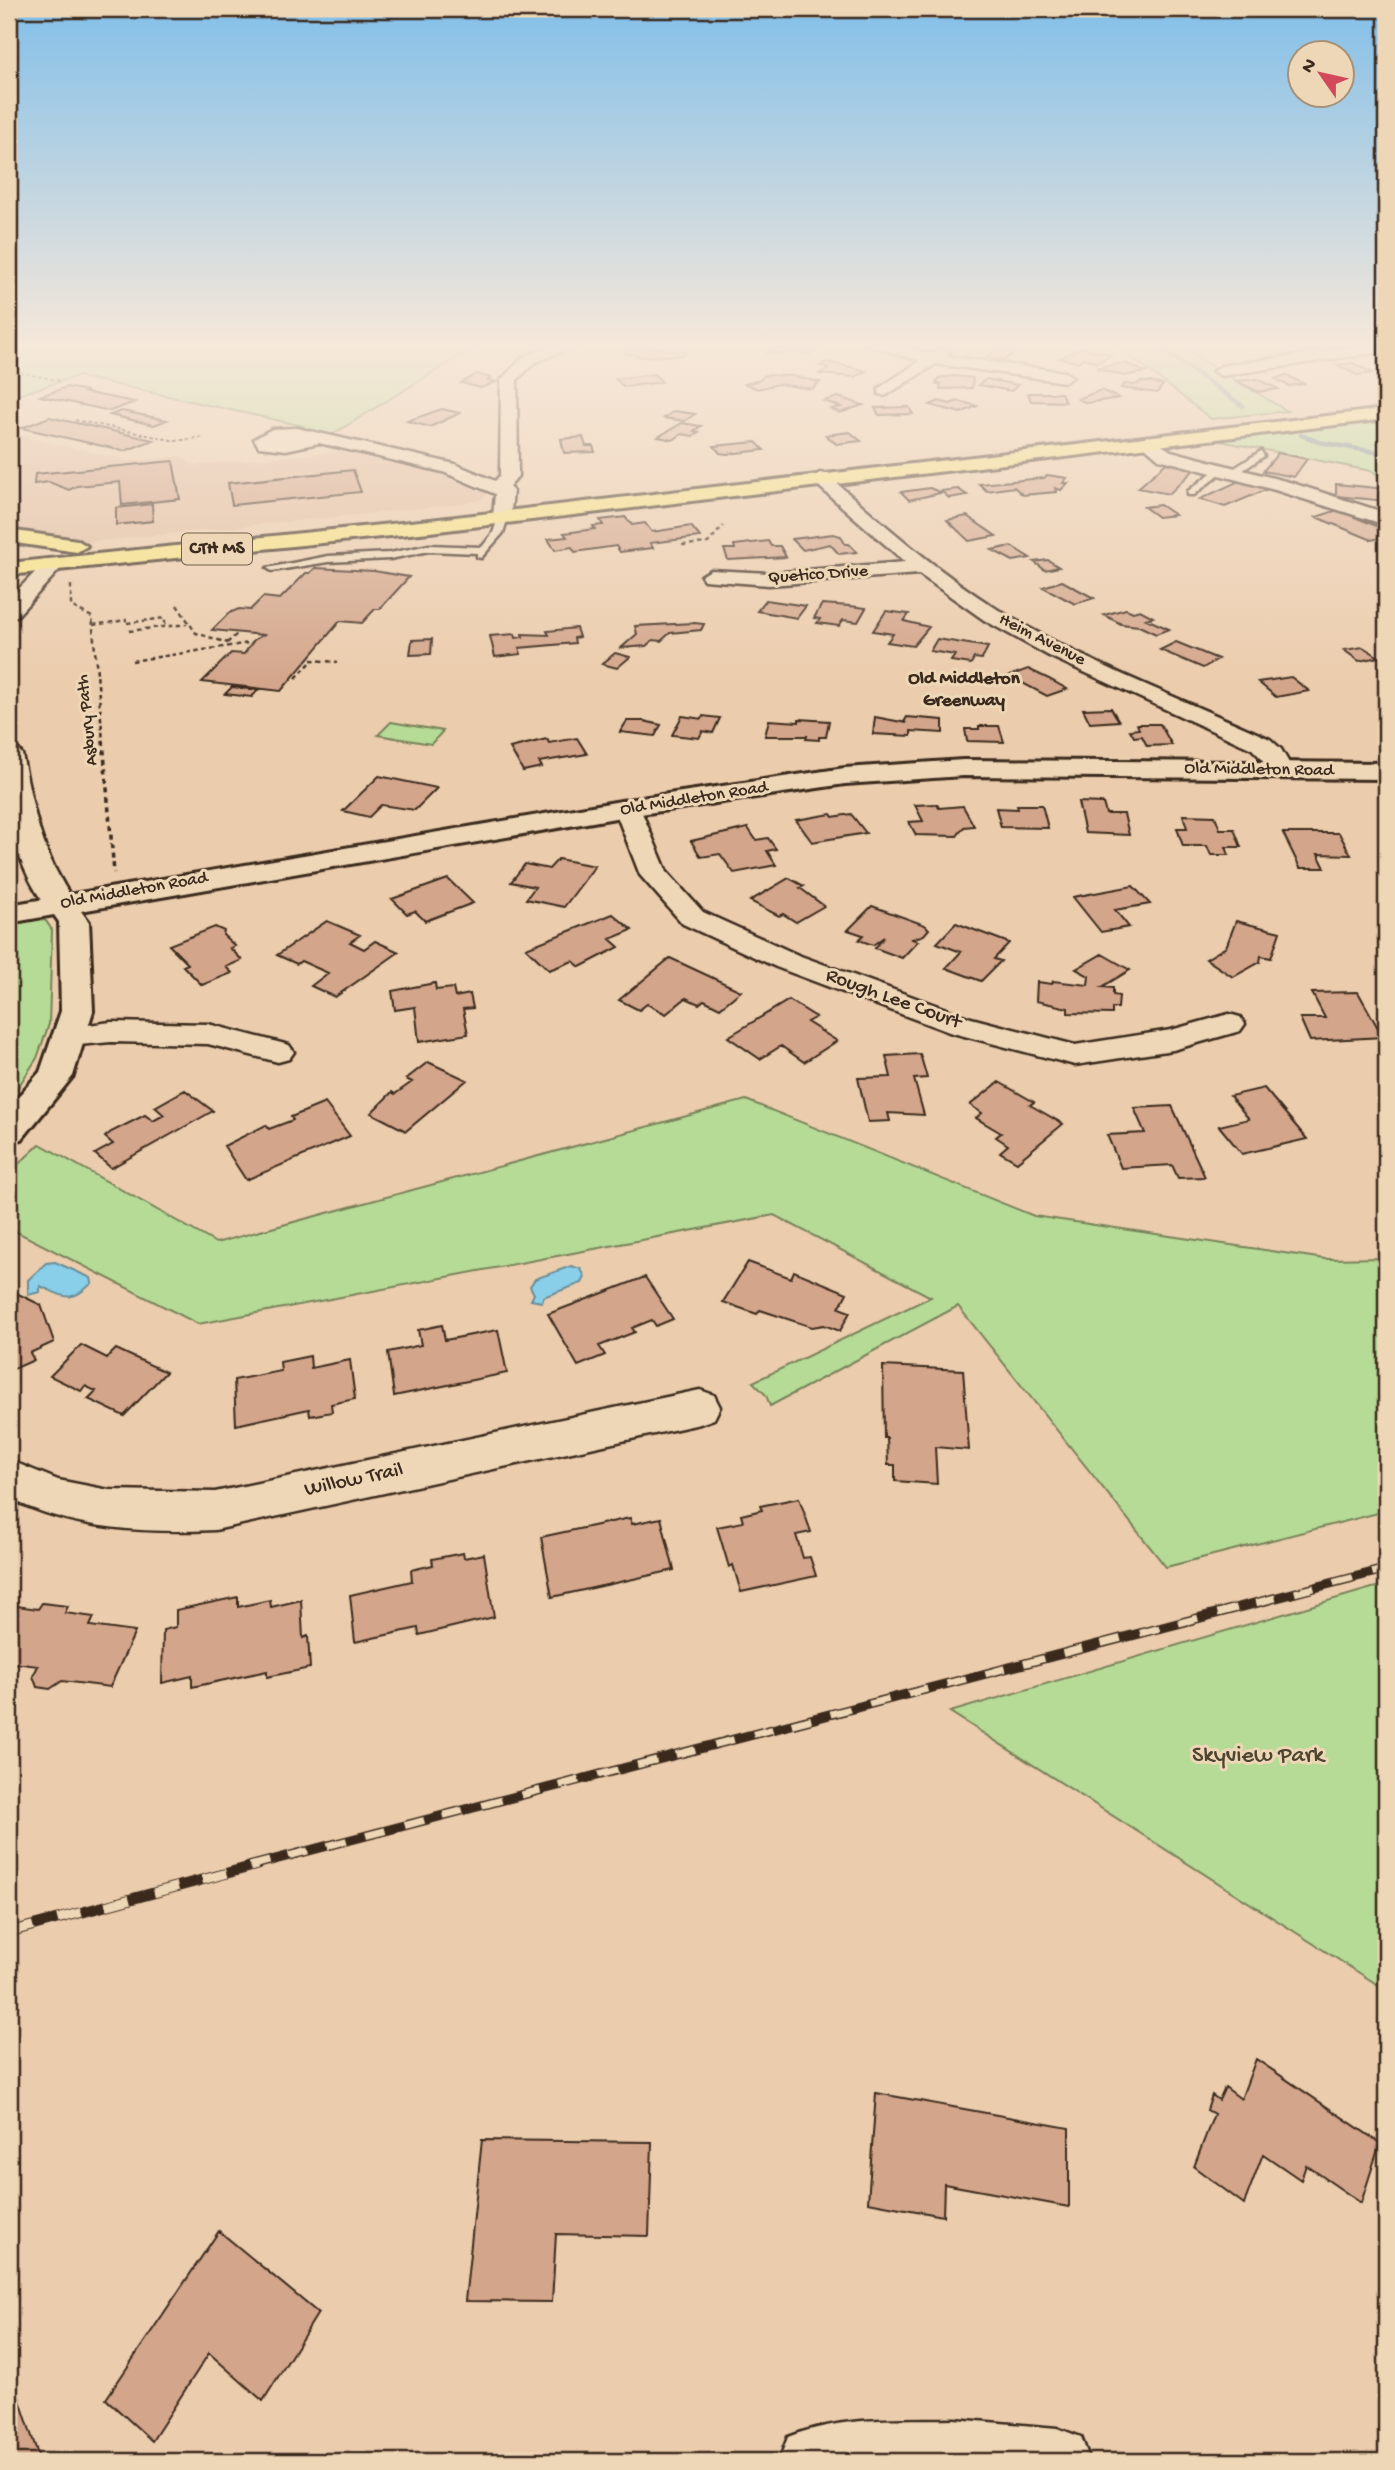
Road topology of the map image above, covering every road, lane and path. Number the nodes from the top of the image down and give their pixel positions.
1 (415, 458) edge
2 (509, 458) edge
3 (897, 458) edge
4 (909, 458) edge
5 (994, 458) edge
6 (1177, 458) edge
7 (1253, 458) edge
8 (1226, 472) junction
9 (820, 478) junction
10 (1191, 493) dead end
11 (502, 503) junction
12 (1339, 503) junction
13 (1386, 507) edge
14 (1386, 519) edge
15 (723, 527) dead end
16 (9, 536) edge
17 (682, 545) dead end
18 (107, 546) junction
19 (9, 555) edge
20 (925, 567) junction
21 (272, 568) dead end
22 (9, 569) edge
23 (62, 570) junction
24 (711, 576) dead end
25 (177, 605) dead end
26 (9, 611) edge
27 (188, 624) junction
28 (93, 625) junction
29 (165, 626) junction
30 (129, 631) dead end
31 (237, 634) dead end
32 (227, 643) junction
33 (249, 643) dead end
34 (235, 644) junction
35 (132, 661) dead end
36 (337, 662) dead end
37 (296, 678) dead end
38 (9, 754) edge
39 (1280, 770) junction
40 (1386, 771) edge
41 (627, 808) junction
42 (114, 877) dead end
43 (62, 904) junction
44 (9, 914) edge
45 (1228, 1024) dead end
46 (68, 1036) junction
47 (278, 1052) dead end
48 (9, 1130) edge
49 (700, 1407) dead end
50 (9, 1478) edge
51 (812, 2461) edge
52 (1057, 2461) edge

1 - 11 street
2 - 11 street
3 - 11 main road, CTH MS
4 - 9 main road
5 - 9 main road, CTH MS
6 - 8 street
7 - 8 lane
8 - 10 lane
8 - 12 street
9 - 11 main road, CTH MS
9 - 20 street, Heim Avenue
11 - 18 main road, CTH MS
11 - 21 lane
11 - 23 main road, CTH MS
12 - 13 street
12 - 14 street
15 - 17 path
16 - 18 main road
18 - 19 main road, CTH MS
20 - 24 street, Quetico Drive
20 - 39 street, Heim Avenue
22 - 23 main road, CTH MS
23 - 26 street
23 - 28 path
25 - 27 path
27 - 29 path
27 - 32 path
28 - 29 path
28 - 42 path, Asbury Path
29 - 30 path
31 - 32 path
32 - 34 path
33 - 34 path
34 - 35 path
36 - 37 path
38 - 43 street
39 - 40 street, Old Middleton Road
39 - 41 street, Old Middleton Road
41 - 43 street, Old Middleton Road
41 - 45 street, Rough Lee Court
43 - 44 street, Old Middleton Road
43 - 46 street
46 - 47 street
46 - 48 street
49 - 50 street, Willow Trail
51 - 52 street

